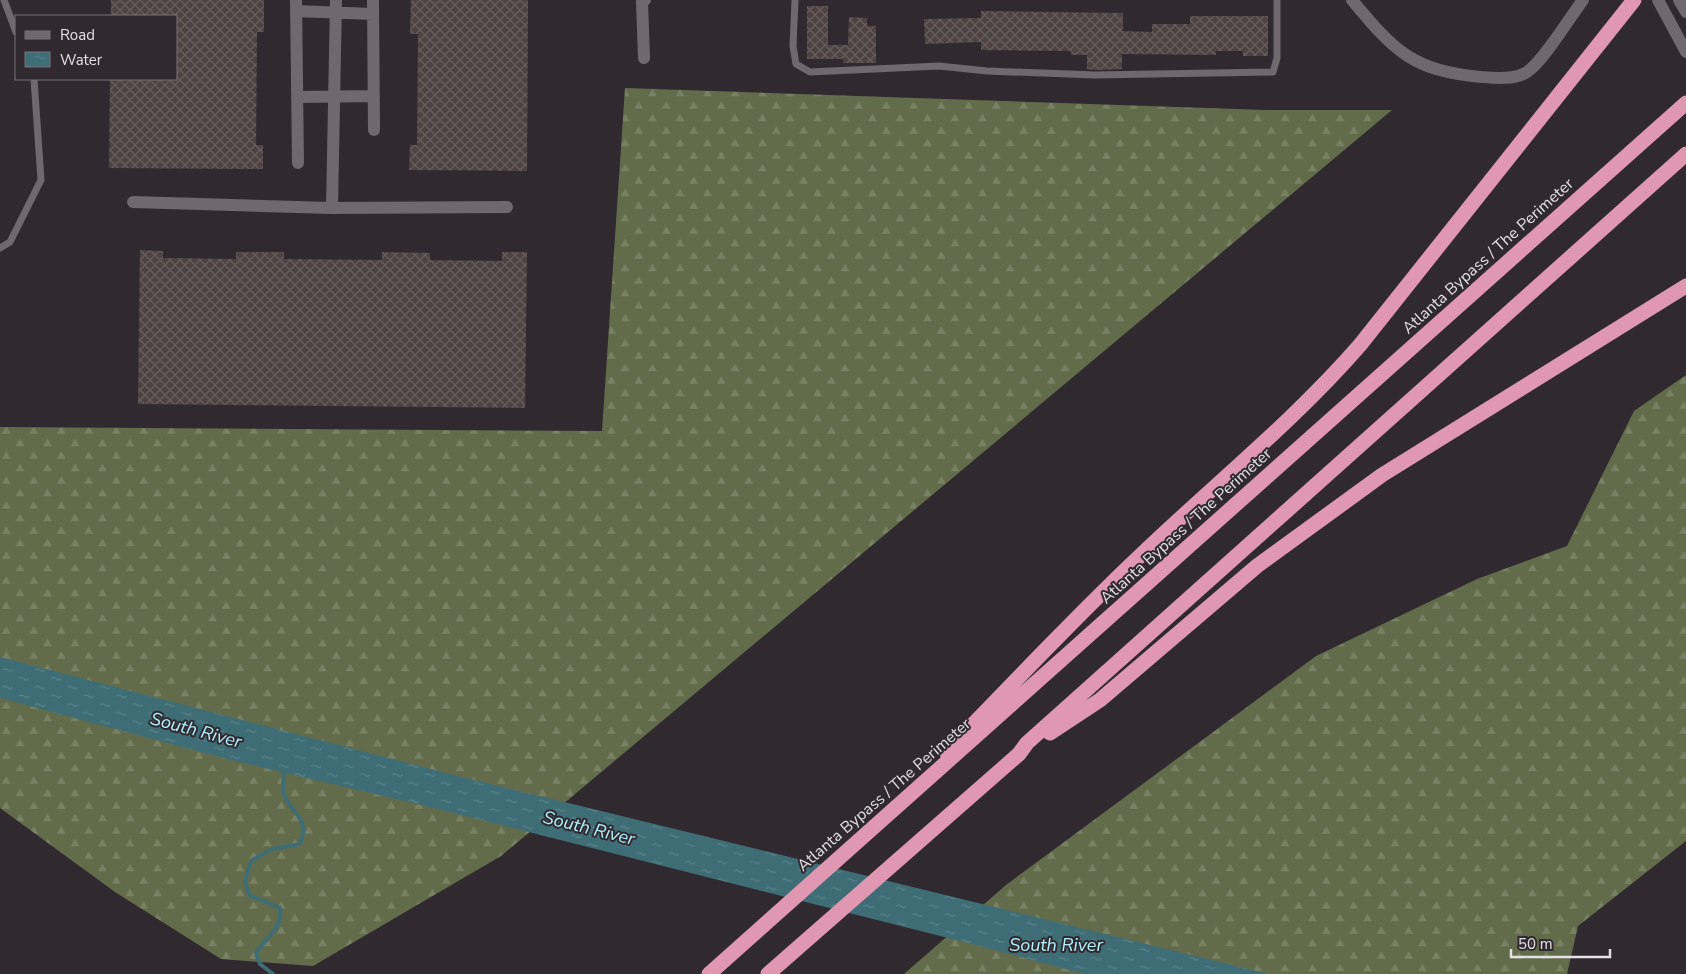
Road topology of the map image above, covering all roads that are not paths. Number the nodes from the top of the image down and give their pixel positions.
1 (4, 0) edge
2 (373, 0) edge
3 (645, 0) edge
4 (795, 0) edge
5 (1277, 0) edge
6 (1352, 0) edge
7 (1583, 0) edge
8 (1634, 0) edge
9 (1658, 0) edge
10 (1679, 0) edge
11 (296, 6) edge
12 (336, 6) edge
13 (1686, 12) edge
14 (373, 14) junction
15 (15, 29) edge
16 (1686, 52) edge
17 (644, 58) dead end
18 (34, 80) edge
19 (374, 96) junction
20 (297, 97) junction
21 (334, 97) junction
22 (1686, 103) edge
23 (374, 130) dead end
24 (1686, 154) edge
25 (298, 163) dead end
26 (133, 202) dead end
27 (507, 207) dead end
28 (332, 208) junction
29 (0, 248) edge
30 (1686, 286) edge
31 (1019, 754) junction
32 (851, 847) junction
33 (709, 974) edge
34 (768, 974) edge

1 - 15 lane
2 - 14 street
3 - 17 street
4 - 5 lane
6 - 7 street
8 - 32 highway
9 - 16 street
10 - 13 street
11 - 12 street
11 - 20 street
12 - 14 street
12 - 21 street
14 - 19 street
18 - 29 lane
19 - 21 street
19 - 23 street
20 - 21 street
20 - 25 street
21 - 28 street
22 - 32 highway, Atlanta Bypass / The Perimeter
24 - 31 highway
26 - 28 street
27 - 28 street
30 - 31 highway
31 - 34 highway
32 - 33 highway, Atlanta Bypass / The Perimeter

